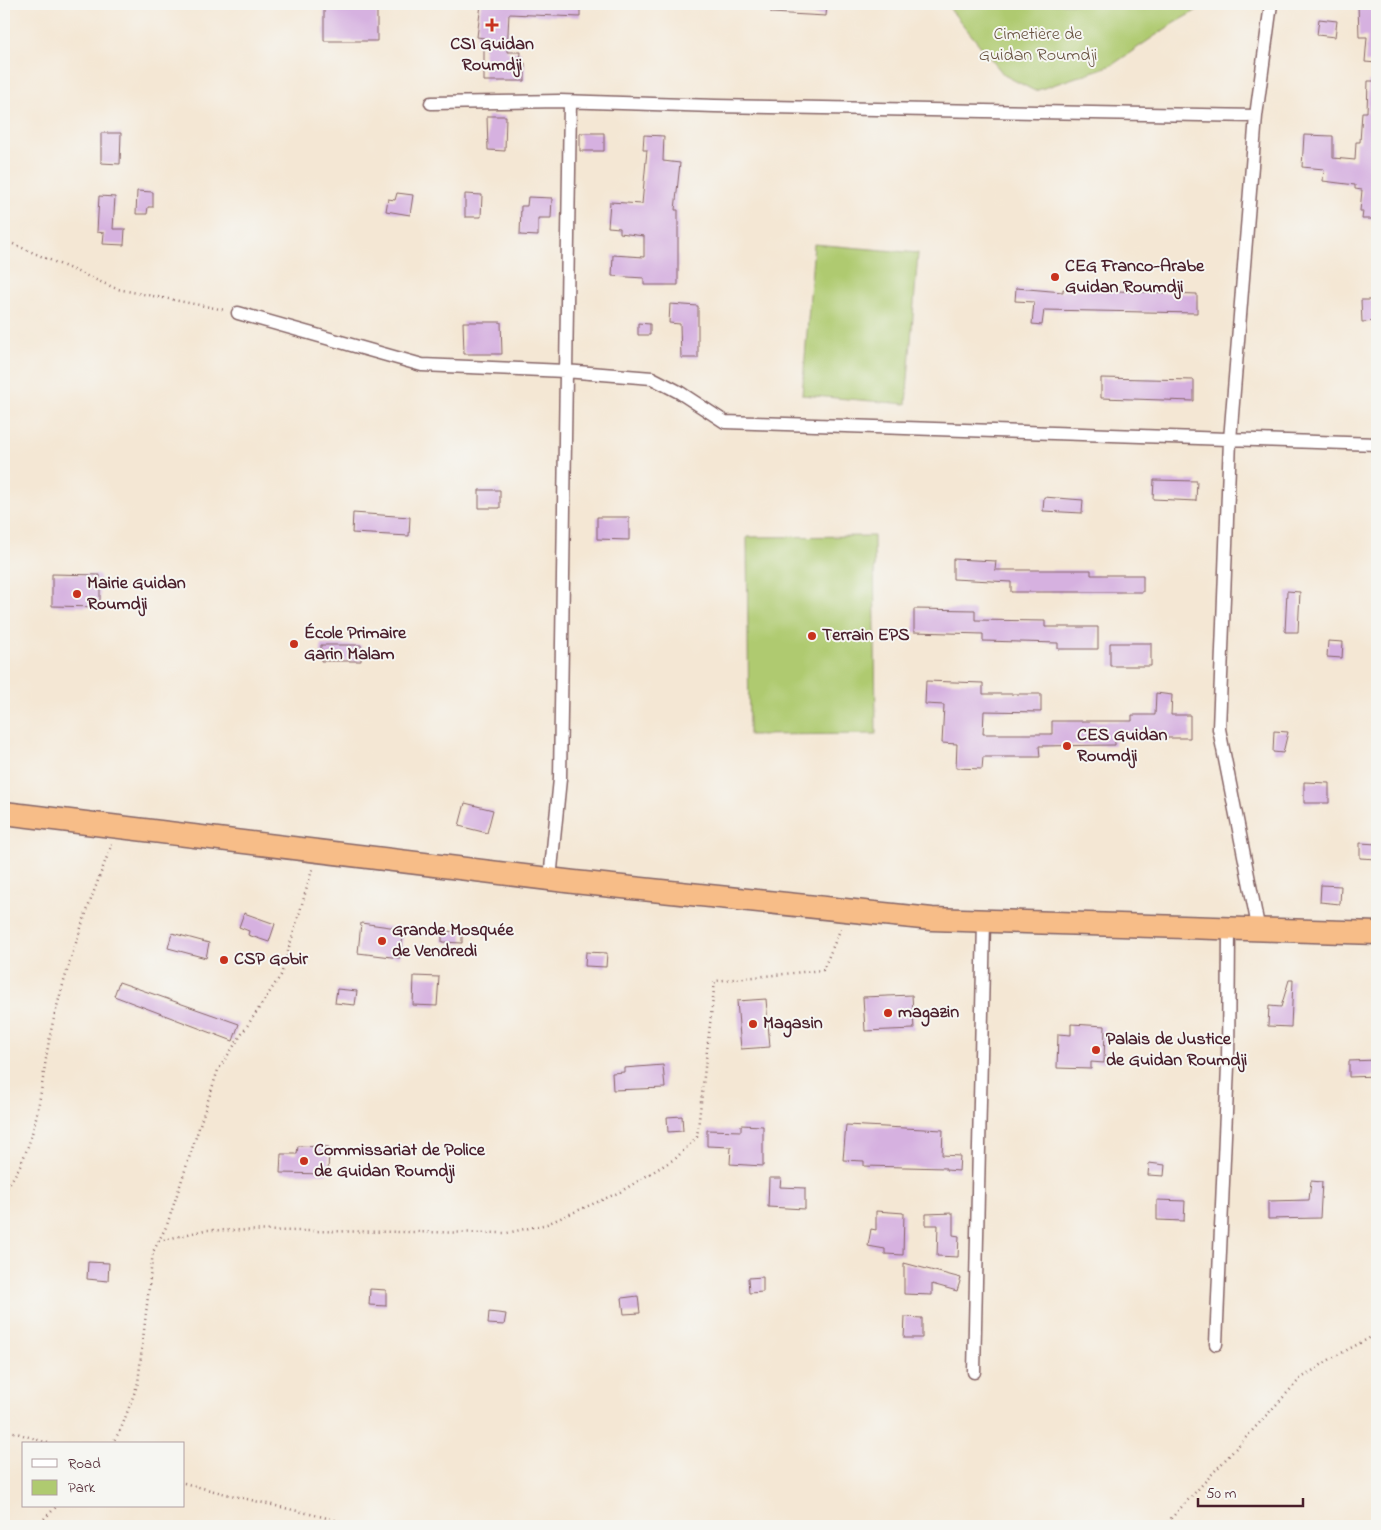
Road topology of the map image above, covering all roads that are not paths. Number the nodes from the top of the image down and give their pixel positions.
1 (1271, 4) edge
2 (570, 102) junction
3 (431, 103) dead end
4 (1256, 116) junction
5 (238, 313) road end
6 (565, 371) junction
7 (1230, 440) junction
8 (1377, 444) edge
9 (4, 813) edge
10 (550, 879) junction
11 (984, 921) junction
12 (1229, 930) junction
13 (1259, 931) junction
14 (1377, 933) edge
15 (1216, 1344) dead end
16 (974, 1372) dead end

1 - 4 street
2 - 3 street
2 - 4 street
2 - 6 street
4 - 7 street
5 - 6 street
6 - 7 street
6 - 10 street
7 - 8 street
7 - 13 street
9 - 10 highway
10 - 11 highway
11 - 12 highway
11 - 16 street
12 - 13 highway
12 - 15 street
13 - 14 highway

